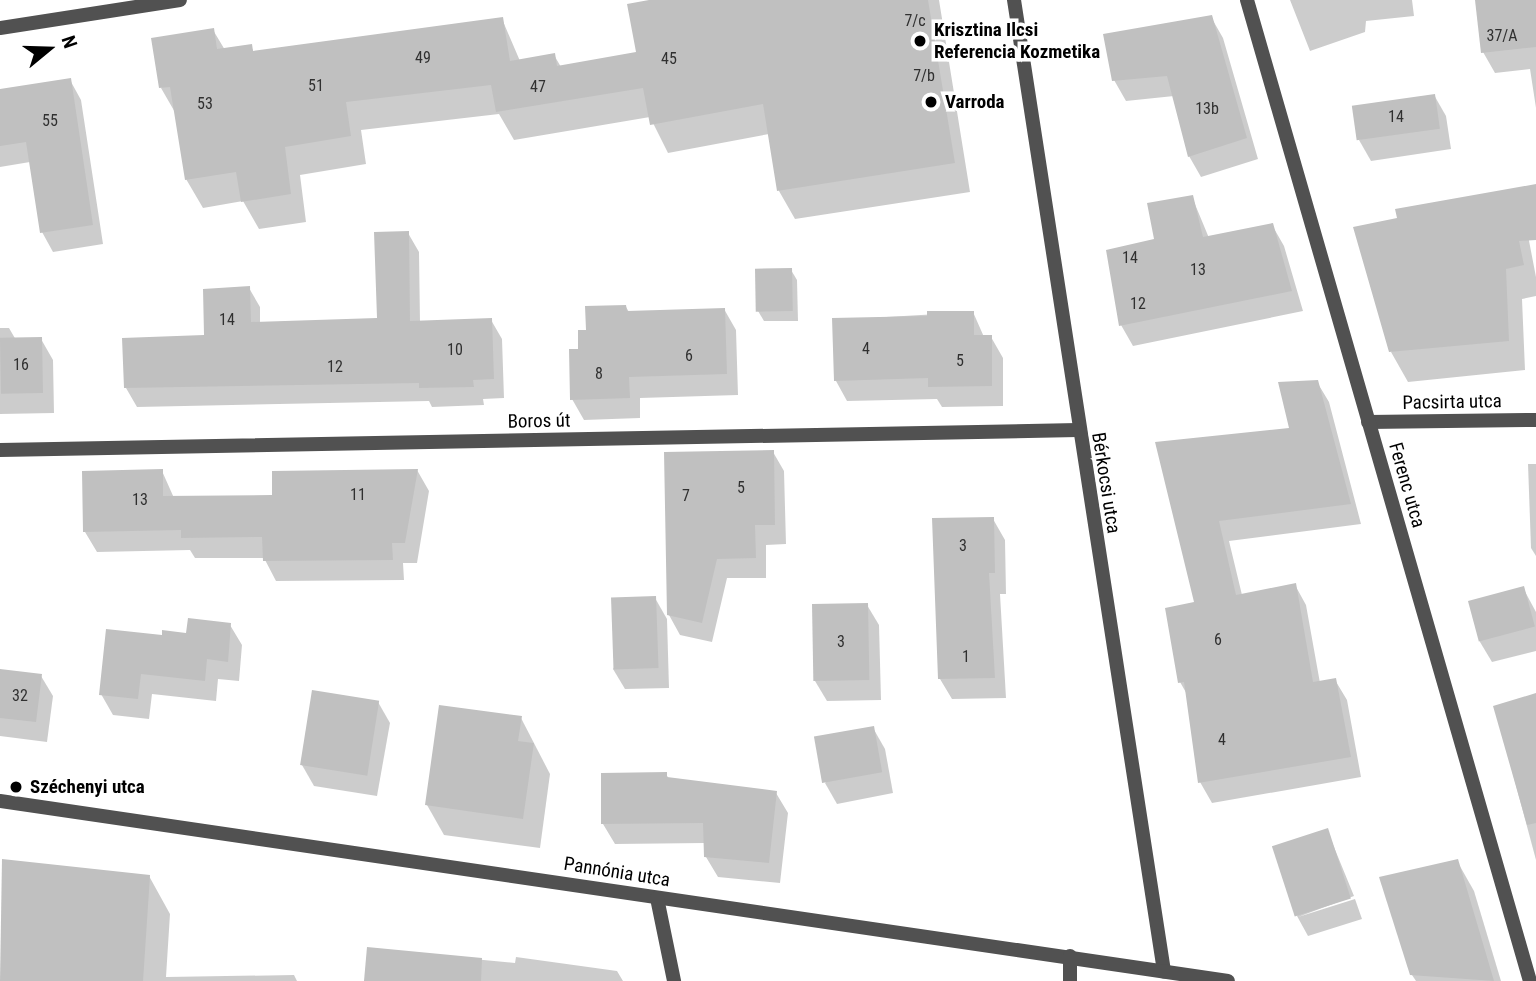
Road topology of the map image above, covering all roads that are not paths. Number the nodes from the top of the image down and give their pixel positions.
1 (180, 0) edge
2 (1014, 0) edge
3 (1247, 0) edge
4 (0, 28) edge
5 (1536, 420) edge
6 (1368, 422) junction
7 (1078, 430) junction
8 (0, 450) edge
9 (0, 801) edge
10 (657, 898) junction
11 (1070, 956) junction
12 (1164, 971) junction
13 (674, 981) edge
14 (1070, 981) edge
15 (1228, 981) edge
16 (1530, 981) edge

1 - 4 street
2 - 7 street, Bérkocsi utca
3 - 6 street, Ferenc utca
5 - 6 street, Pacsirta utca
6 - 16 street, Ferenc utca
7 - 8 street, Boros út
7 - 12 street, Bérkocsi utca
9 - 10 street, Pannónia utca
10 - 11 street, Pannónia utca
10 - 13 street
11 - 12 street, Pannónia utca
11 - 14 street
12 - 15 street, Pannónia utca

